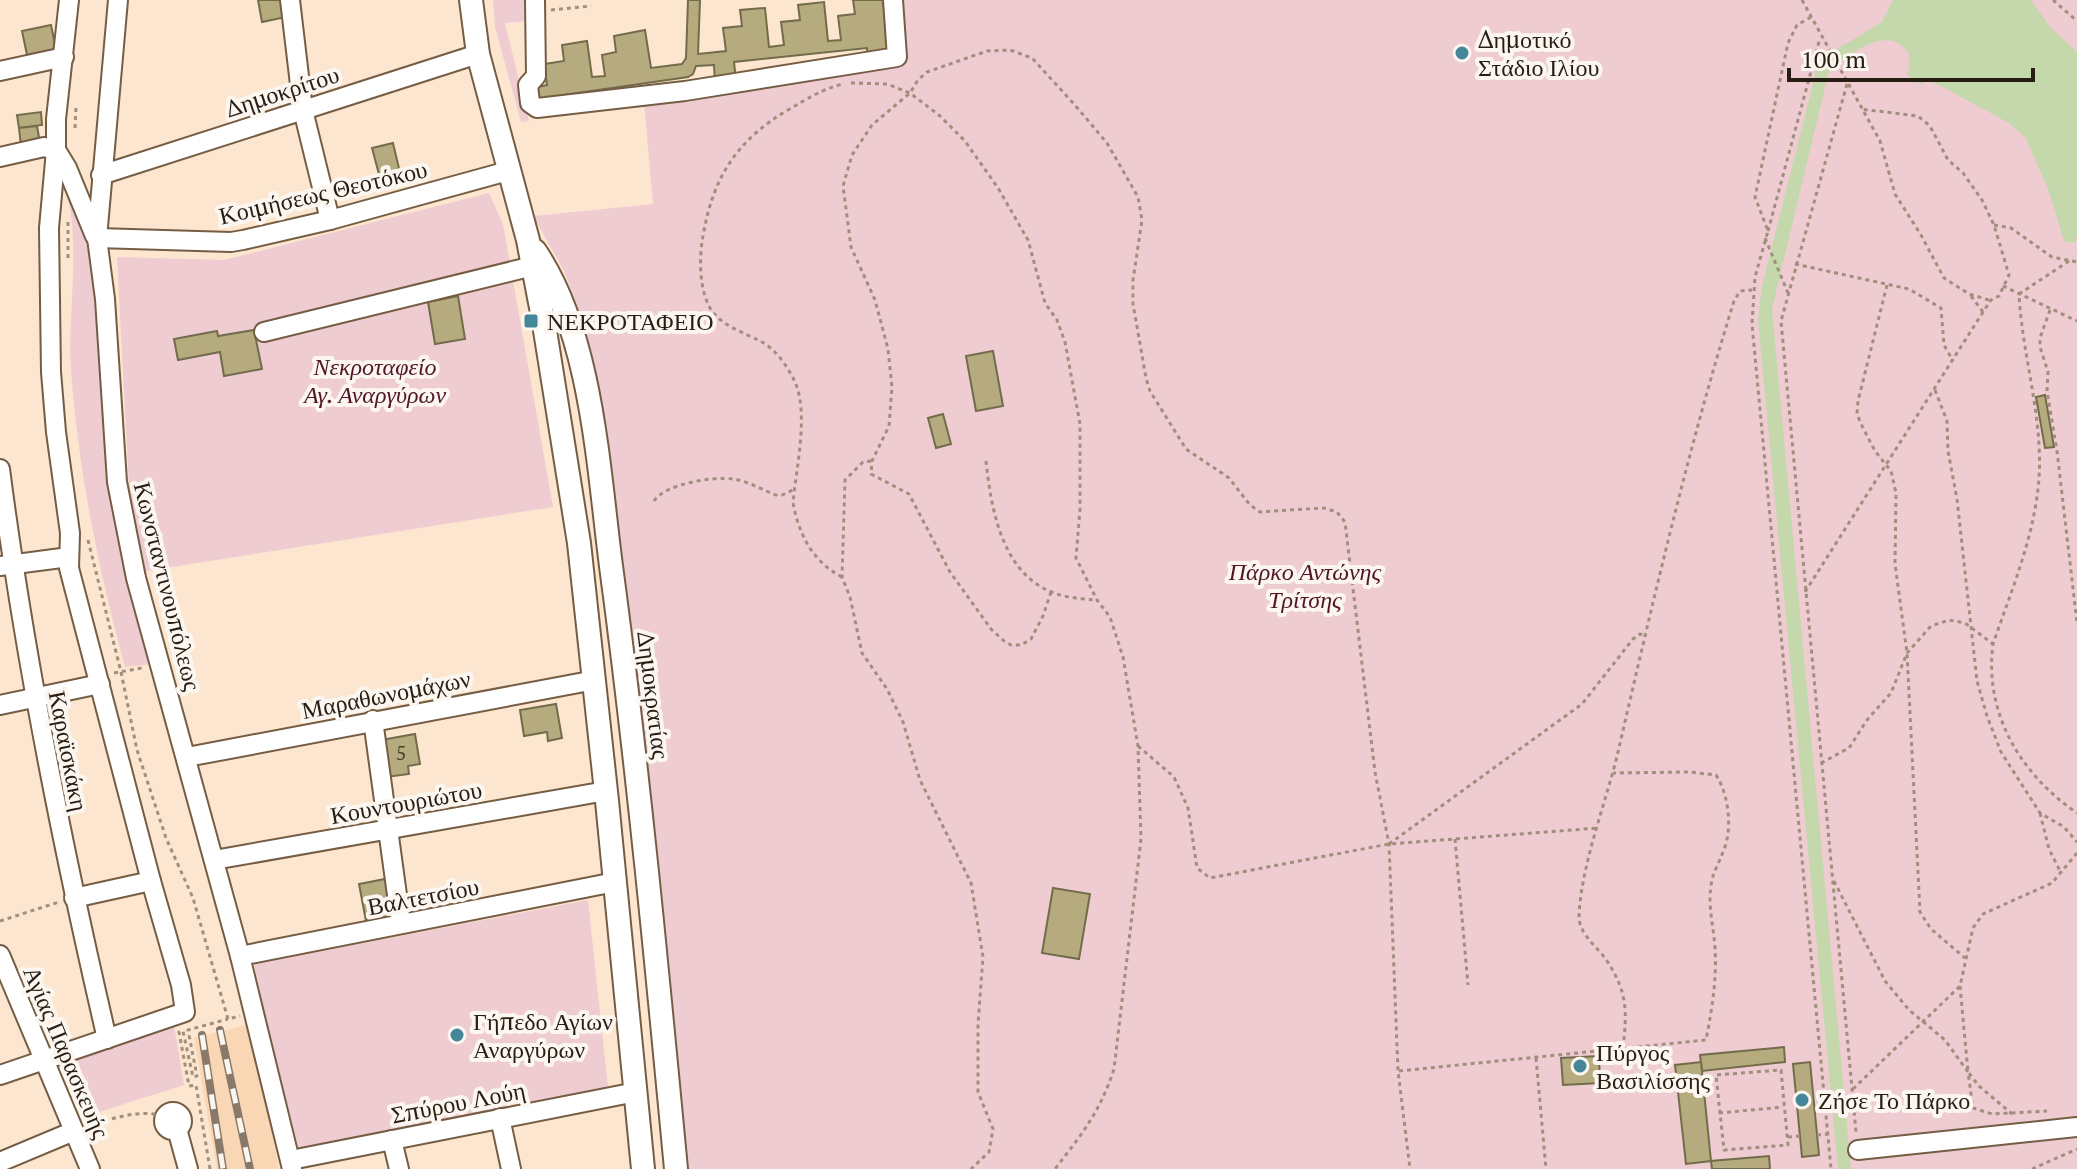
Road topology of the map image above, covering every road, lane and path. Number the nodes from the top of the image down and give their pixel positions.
1 (69, 0) edge
2 (118, 0) edge
3 (290, 0) edge
4 (471, 0) edge
5 (893, 0) edge
6 (1802, 0) edge
7 (2053, 0) edge
8 (535, 6) edge
9 (591, 6) dead end
10 (1811, 17) junction
11 (2077, 21) edge
12 (1821, 36) junction
13 (478, 54) junction
14 (64, 57) junction
15 (0, 71) edge
16 (1847, 84) junction
17 (910, 93) junction
18 (1860, 109) junction
19 (303, 110) junction
20 (56, 150) junction
21 (0, 157) edge
22 (508, 171) junction
23 (101, 175) junction
24 (68, 217) dead end
25 (330, 220) junction
26 (1994, 225) junction
27 (1768, 231) junction
28 (97, 238) junction
29 (1765, 238) junction
30 (528, 240) junction
31 (68, 258) dead end
32 (2069, 261) junction
33 (2077, 262) edge
34 (1795, 264) junction
35 (533, 266) junction
36 (1887, 285) junction
37 (2003, 286) junction
38 (1753, 290) junction
39 (1788, 293) junction
40 (1969, 294) junction
41 (2019, 294) junction
42 (1991, 300) junction
43 (2050, 310) junction
44 (1983, 312) junction
45 (2077, 321) edge
46 (264, 332) dead end
47 (1953, 361) junction
48 (1935, 390) junction
49 (872, 461) junction
50 (986, 461) dead end
51 (1885, 463) junction
52 (0, 469) edge
53 (795, 489) junction
54 (654, 501) dead end
55 (86, 528) dead end
56 (69, 557) junction
57 (6, 565) edge
58 (842, 577) junction
59 (1051, 592) junction
60 (1805, 592) junction
61 (1097, 600) junction
62 (2077, 623) edge
63 (1971, 627) junction
64 (1645, 636) junction
65 (1993, 644) junction
66 (1907, 653) junction
67 (134, 670) dead end
68 (121, 672) junction
69 (99, 680) junction
70 (595, 680) junction
71 (34, 698) junction
72 (0, 705) edge
73 (373, 720) junction
74 (1138, 746) junction
75 (187, 757) junction
76 (1821, 763) junction
77 (1613, 773) junction
78 (606, 791) junction
79 (2040, 813) junction
80 (2077, 813) edge
81 (1598, 828) junction
82 (390, 829) junction
83 (1455, 839) junction
84 (2077, 842) edge
85 (1389, 844) junction
86 (2077, 853) edge
87 (214, 860) junction
88 (2061, 874) junction
89 (1832, 877) junction
90 (151, 881) junction
91 (615, 882) junction
92 (74, 898) junction
93 (0, 921) edge
94 (401, 924) junction
95 (0, 955) edge
96 (240, 956) junction
97 (1965, 958) junction
98 (1468, 985) dead end
99 (1960, 986) junction
100 (255, 1013) junction
101 (228, 1019) junction
102 (1923, 1021) junction
103 (107, 1039) junction
104 (1623, 1048) junction
105 (1536, 1058) junction
106 (45, 1061) junction
107 (1398, 1071) junction
108 (1968, 1072) junction
109 (0, 1075) edge
110 (1852, 1090) junction
111 (636, 1092) junction
112 (1784, 1107) junction
113 (2051, 1111) dead end
114 (1719, 1113) junction
115 (2012, 1114) junction
116 (500, 1118) junction
117 (171, 1122) joint
118 (2077, 1127) edge
119 (74, 1131) junction
120 (1828, 1134) junction
121 (1817, 1135) dead end
122 (1800, 1136) dead end
123 (1787, 1138) junction
124 (392, 1140) junction
125 (2077, 1149) edge
126 (1858, 1150) joint
127 (0, 1162) edge
128 (291, 1165) edge
129 (90, 1169) edge
130 (188, 1169) edge
131 (210, 1169) edge
132 (399, 1169) edge
133 (511, 1169) edge
134 (643, 1169) edge
135 (676, 1169) edge
136 (971, 1169) edge
137 (1055, 1169) edge
138 (1410, 1169) edge
139 (1546, 1169) edge
140 (1831, 1169) edge
141 (2032, 1169) edge

1 - 14 street
2 - 23 street, Κωνσταντινουπόλεως
3 - 19 street
4 - 13 main road, Δημοκρατίας
5 - 8 street
6 - 10 path
7 - 11 path
8 - 9 path
10 - 12 path
10 - 27 path
12 - 16 path
12 - 27 path
13 - 19 street, Δημοκρίτου
13 - 22 main road, Δημοκρατίας
14 - 15 street
14 - 20 street
16 - 18 path
16 - 34 path
17 - 49 path
17 - 53 path
17 - 61 path
17 - 85 path
18 - 26 path
18 - 40 path
19 - 23 street, Δημοκρίτου
19 - 25 street
20 - 21 street
20 - 28 street
20 - 56 street
22 - 25 street, Κοιμήσεως Θεοτόκου
22 - 30 main road, Δημοκρατίας
23 - 28 street, Κωνσταντινουπόλεως
24 - 31 path
25 - 28 street, Κοιμήσεως Θεοτόκου
26 - 32 path
26 - 37 path
27 - 29 path
28 - 75 street, Κωνσταντινουπόλεως
29 - 38 path
29 - 39 path
30 - 35 main road, Δημοκρατίας
30 - 135 main road, Δημοκρατίας
32 - 33 path
32 - 41 path
34 - 36 path
34 - 39 path
35 - 46 street
35 - 70 main road, Δημοκρατίας
36 - 47 path
36 - 51 path
37 - 41 path
37 - 42 path
38 - 64 path
38 - 120 path
39 - 60 path
40 - 42 path
40 - 44 path
41 - 43 path
41 - 65 path
42 - 44 path
43 - 45 path
43 - 62 path
44 - 47 path
47 - 48 path
48 - 51 path
48 - 63 path
49 - 58 path
49 - 59 path
50 - 59 path
51 - 60 path
51 - 66 path
52 - 57 street, Καραϊσκάκη
53 - 54 path
53 - 58 path
55 - 68 path
56 - 57 street
56 - 69 street
57 - 71 street, Καραϊσκάκη
58 - 136 path
59 - 61 path
60 - 76 path
61 - 74 path
63 - 65 path
63 - 66 path
63 - 79 path
64 - 77 path
64 - 85 path
65 - 80 path
66 - 76 path
66 - 97 path
67 - 68 path
68 - 69 path
68 - 101 path
69 - 71 street
69 - 90 street
70 - 73 street, Μαραθωνομάχων
70 - 78 main road, Δημοκρατίας
71 - 72 street
71 - 92 street, Καραϊσκάκη
73 - 75 street, Μαραθωνομάχων
73 - 82 street
74 - 85 path
74 - 137 path
75 - 87 street, Κωνσταντινουπόλεως
76 - 89 path
77 - 81 path
77 - 104 path
78 - 82 street, Κουντουριώτου
78 - 91 main road, Δημοκρατίας
79 - 84 path
79 - 88 path
81 - 83 path
81 - 104 path
82 - 87 street, Κουντουριώτου
82 - 94 street
83 - 85 path
83 - 98 path
85 - 107 path
86 - 88 path
87 - 96 street, Κωνσταντινουπόλεως
88 - 97 path
89 - 102 path
89 - 110 path
90 - 92 street
90 - 103 street
91 - 94 street, Βαλτετσίου
91 - 111 main road, Δημοκρατίας
92 - 93 path
92 - 103 street, Καραϊσκάκη
94 - 96 street, Βαλτετσίου
95 - 106 street, Αγίας Παρασκευής
96 - 100 street, Κωνσταντινουπόλεως
97 - 99 path
99 - 102 path
99 - 108 path
100 - 101 path
100 - 128 street, Κωνσταντινουπόλεως
101 - 131 path
102 - 108 path
102 - 110 path
103 - 106 street
104 - 105 path
105 - 107 path
105 - 139 path
106 - 109 street
106 - 119 street, Αγίας Παρασκευής
107 - 138 path
108 - 115 path
108 - 115 path
110 - 126 path
111 - 116 street, Σπύρου Λούη
111 - 134 main road, Δημοκρατίας
112 - 114 path
112 - 114 path
112 - 123 path
113 - 115 path
114 - 123 path
116 - 124 street, Σπύρου Λούη
116 - 133 street
117 - 119 path
117 - 130 street
118 - 126 street
119 - 127 street
119 - 129 street, Αγίας Παρασκευής
120 - 121 path
120 - 140 path
122 - 123 path
124 - 128 street, Σπύρου Λούη
124 - 132 street
125 - 141 path

